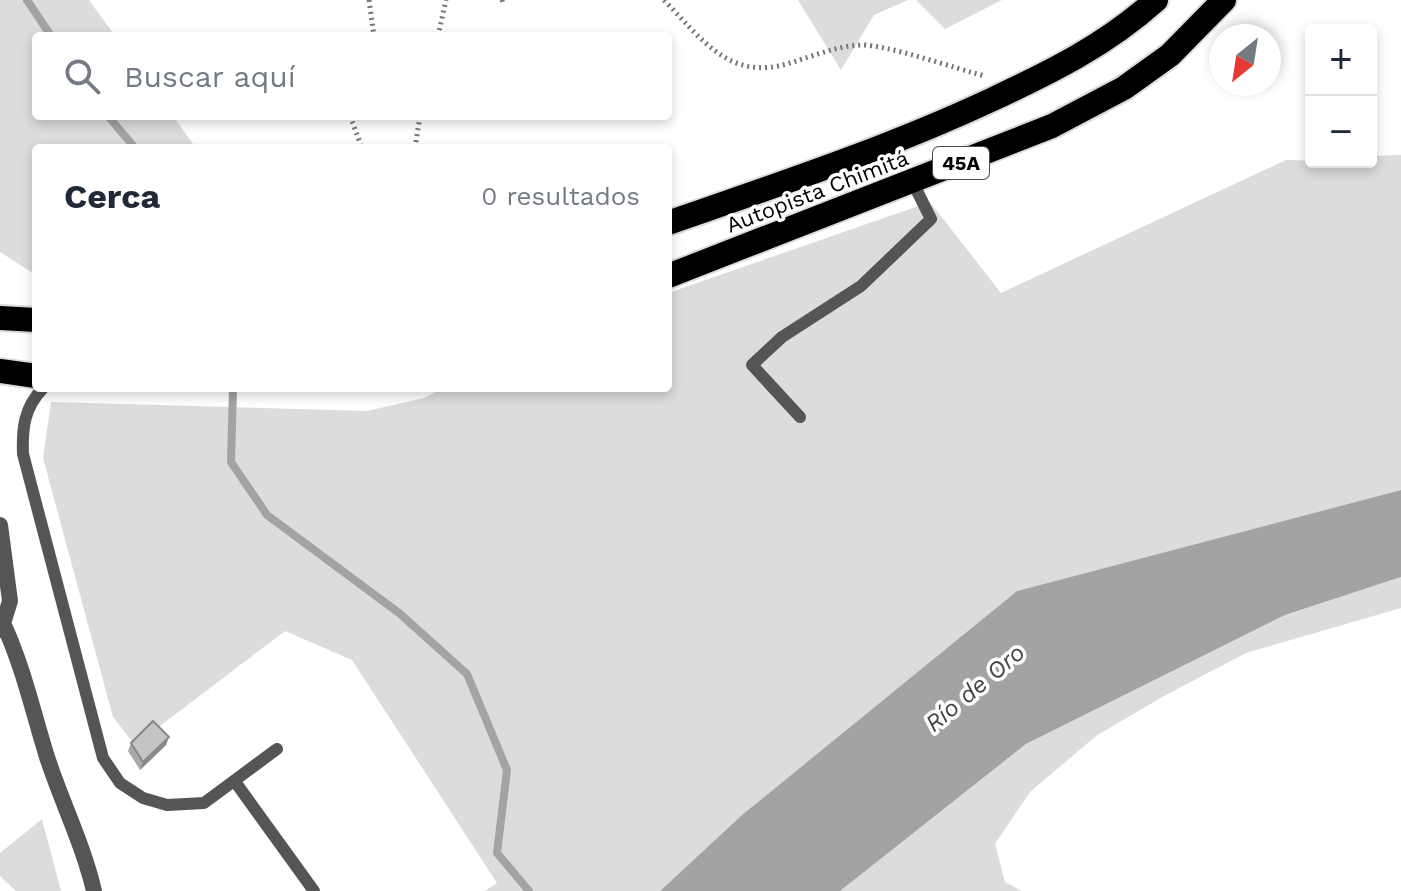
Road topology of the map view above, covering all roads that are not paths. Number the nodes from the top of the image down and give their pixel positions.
1 (1156, 0) edge
2 (1224, 0) edge
3 (913, 183) junction
4 (672, 222) edge
5 (672, 274) edge
6 (0, 318) edge
7 (32, 320) edge
8 (0, 371) edge
9 (32, 375) edge
10 (39, 392) edge
11 (800, 417) dead end
12 (0, 525) edge
13 (2, 619) edge
14 (277, 749) dead end
15 (236, 783) junction
16 (94, 891) edge
17 (314, 891) edge

1 - 4 highway, Autopista Chimitá / 45A
2 - 3 highway, Autopista Chimitá / 45A
3 - 5 highway, Autopista Chimitá / 45A
3 - 11 lane
6 - 7 highway
8 - 9 highway
10 - 15 lane
12 - 13 street
13 - 16 street
14 - 15 lane
15 - 17 lane

